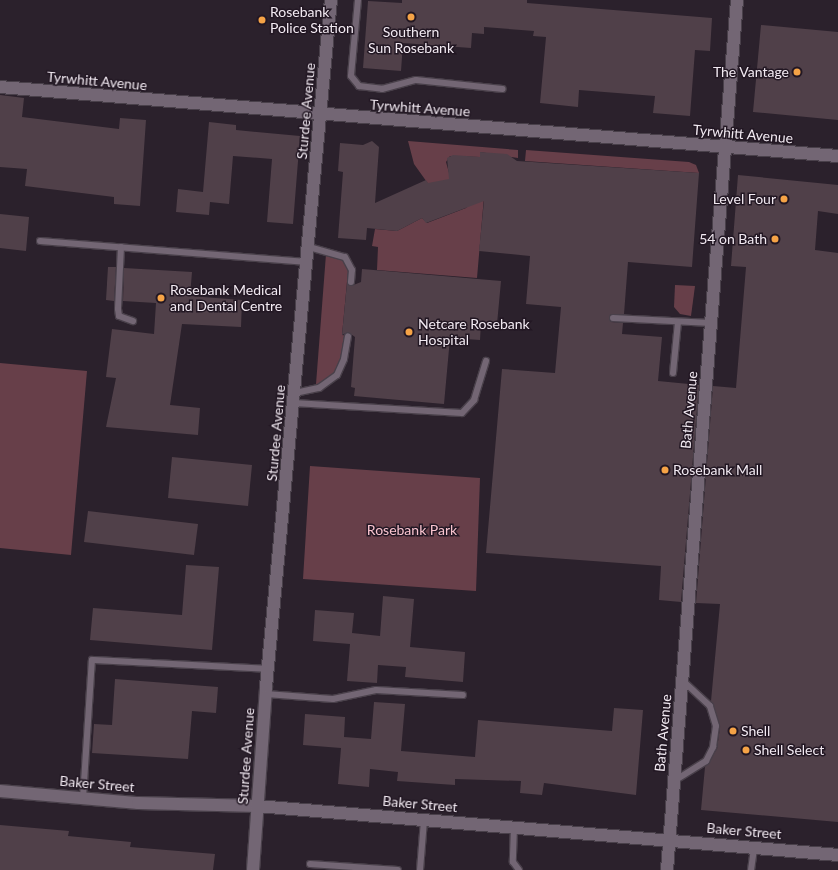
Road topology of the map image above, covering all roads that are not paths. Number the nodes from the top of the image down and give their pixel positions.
1 (331, 0) edge
2 (358, 0) edge
3 (737, 0) edge
4 (0, 87) edge
5 (503, 89) dead end
6 (321, 116) junction
7 (725, 148) junction
8 (838, 156) edge
9 (40, 241) dead end
10 (122, 247) junction
11 (308, 247) junction
12 (307, 262) junction
13 (351, 282) dead end
14 (613, 318) dead end
15 (132, 321) dead end
16 (678, 322) junction
17 (711, 323) junction
18 (348, 336) dead end
19 (486, 361) dead end
20 (673, 373) dead end
21 (294, 398) junction
22 (268, 669) junction
23 (682, 680) junction
24 (266, 694) junction
25 (463, 695) dead end
26 (674, 782) junction
27 (0, 790) edge
28 (83, 798) junction
29 (257, 806) junction
30 (424, 820) junction
31 (514, 827) junction
32 (669, 839) junction
33 (754, 848) junction
34 (838, 855) edge
35 (310, 864) dead end
36 (253, 870) edge
37 (398, 870) edge
38 (420, 870) edge
39 (519, 870) edge
40 (667, 870) edge
41 (751, 870) edge

1 - 6 street, Sturdee Avenue
2 - 5 lane
3 - 7 street, Bath Avenue
4 - 6 street, Tyrwhitt Avenue
6 - 7 street, Tyrwhitt Avenue
6 - 11 street, Sturdee Avenue
7 - 8 street, Tyrwhitt Avenue
7 - 17 street, Bath Avenue
9 - 10 lane
10 - 12 lane
10 - 15 lane
11 - 12 street, Sturdee Avenue
11 - 13 lane
12 - 21 street, Sturdee Avenue
14 - 16 lane
16 - 17 lane
16 - 20 lane
17 - 23 street, Bath Avenue
18 - 21 lane
19 - 21 lane
21 - 22 street, Sturdee Avenue
22 - 24 street, Sturdee Avenue
22 - 28 lane
23 - 26 street, Bath Avenue
23 - 26 lane
24 - 25 lane
24 - 29 street, Sturdee Avenue
26 - 32 street, Bath Avenue
27 - 28 street, Baker Street
28 - 29 street, Baker Street
29 - 30 street, Baker Street
29 - 36 street, Sturdee Avenue
30 - 31 street, Baker Street
30 - 38 lane
31 - 32 street, Baker Street
31 - 39 lane
32 - 33 street, Baker Street
32 - 40 street, Bath Avenue
33 - 34 street, Baker Street
33 - 41 lane
35 - 37 lane

